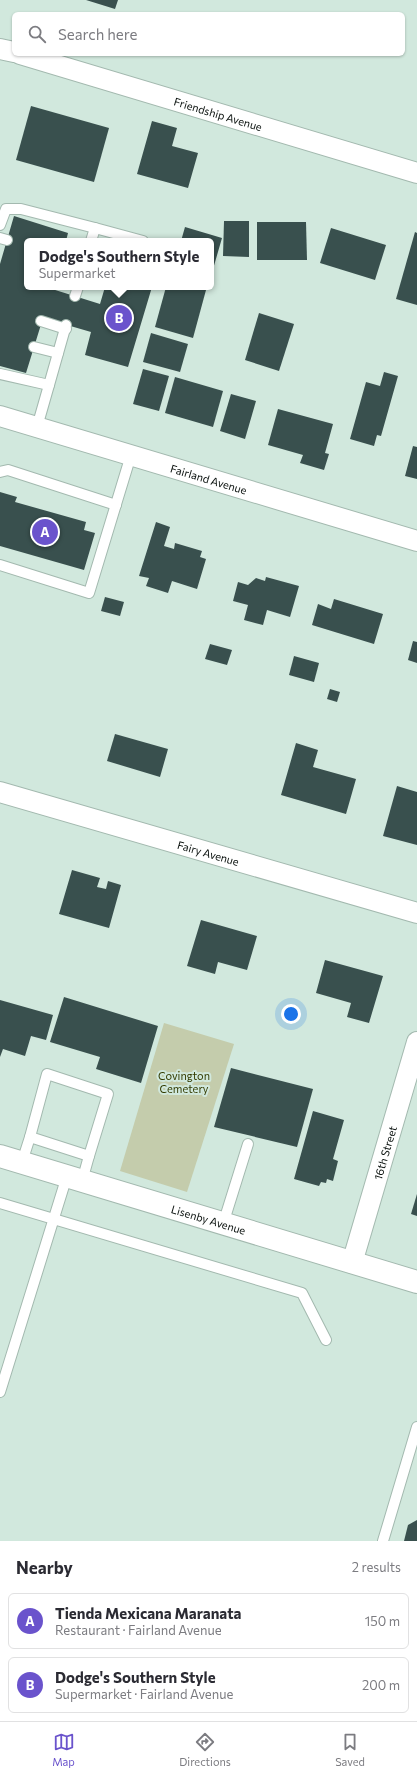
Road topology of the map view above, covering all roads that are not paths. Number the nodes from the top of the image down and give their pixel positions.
1 (0, 49) edge
2 (12, 52) edge
3 (27, 56) edge
4 (417, 173) edge
5 (0, 226) edge
6 (95, 228) junction
7 (92, 238) edge
8 (132, 238) edge
9 (41, 322) dead end
10 (34, 347) dead end
11 (58, 353) junction
12 (0, 374) edge
13 (49, 385) junction
14 (0, 416) edge
15 (37, 427) junction
16 (131, 455) junction
17 (0, 472) edge
18 (116, 505) junction
19 (417, 541) edge
20 (0, 565) edge
21 (0, 792) edge
22 (417, 913) edge
23 (417, 1042) edge
24 (30, 1137) junction
25 (248, 1144) dead end
26 (0, 1156) edge
27 (89, 1156) junction
28 (22, 1162) junction
29 (74, 1179) junction
30 (0, 1203) edge
31 (53, 1220) junction
32 (223, 1224) junction
33 (352, 1263) junction
34 (417, 1282) edge
35 (326, 1340) dead end
36 (0, 1392) edge
37 (417, 1427) edge
38 (384, 1541) edge

1 - 2 street
3 - 4 street, Friendship Avenue
5 - 6 lane
6 - 7 lane
6 - 8 lane
9 - 11 lane
10 - 11 lane
11 - 13 lane
12 - 13 lane
13 - 15 lane
14 - 15 street, Fairland Avenue
15 - 16 street, Fairland Avenue
16 - 18 lane
16 - 19 street, Fairland Avenue
17 - 18 lane
18 - 20 lane
21 - 22 street, Fairy Avenue
23 - 33 street, 16th Street
24 - 27 lane
24 - 27 lane
24 - 28 lane
25 - 32 lane
26 - 28 main road, Lisenby Avenue
27 - 29 lane
28 - 29 main road, Lisenby Avenue
29 - 31 lane
29 - 32 main road, Lisenby Avenue
30 - 31 lane
31 - 35 lane
31 - 36 lane
32 - 33 main road, Lisenby Avenue
33 - 34 main road, Lisenby Avenue
37 - 38 lane

